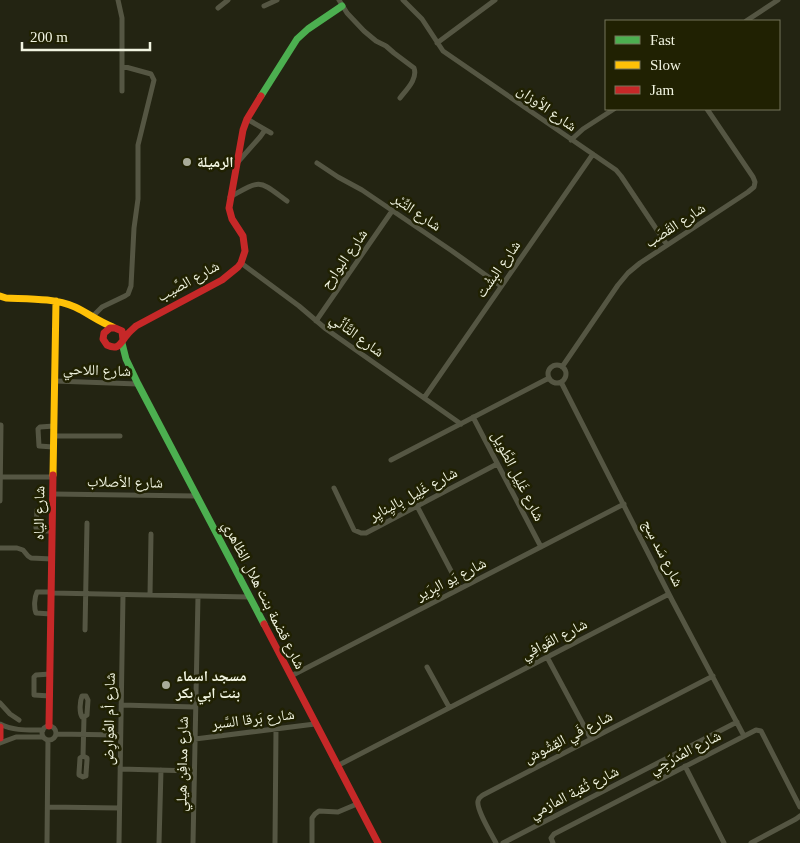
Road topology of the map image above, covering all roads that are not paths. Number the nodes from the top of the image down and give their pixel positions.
1 (118, 0) edge
2 (228, 0) edge
3 (277, 0) edge
4 (403, 0) edge
5 (495, 0) edge
6 (778, 0) edge
7 (341, 3) edge
8 (264, 6) dead end
9 (218, 8) dead end
10 (748, 20) edge
11 (437, 43) junction
12 (122, 66) junction
13 (122, 91) dead end
14 (400, 98) dead end
15 (612, 110) edge
16 (708, 110) edge
17 (247, 119) junction
18 (265, 130) junction
19 (271, 133) dead end
20 (571, 140) junction
21 (593, 154) junction
22 (236, 163) junction
23 (317, 163) dead end
24 (230, 197) junction
25 (287, 201) dead end
26 (392, 211) junction
27 (667, 245) junction
28 (241, 262) junction
29 (501, 286) junction
30 (2, 298) edge
31 (56, 301) junction
32 (93, 318) junction
33 (316, 321) junction
34 (136, 326) junction
35 (115, 328) junction
36 (103, 336) junction
37 (123, 341) junction
38 (113, 348) junction
39 (126, 359) junction
40 (562, 367) junction
41 (549, 378) junction
42 (55, 381) junction
43 (561, 382) junction
44 (138, 384) junction
45 (424, 398) junction
46 (473, 418) junction
47 (461, 424) junction
48 (1, 425) dead end
49 (54, 426) junction
50 (54, 436) junction
51 (120, 436) dead end
52 (54, 447) junction
53 (391, 460) dead end
54 (497, 464) junction
55 (0, 477) edge
56 (53, 477) junction
57 (334, 488) dead end
58 (53, 494) junction
59 (196, 496) junction
60 (0, 501) edge
61 (624, 504) junction
62 (417, 506) junction
63 (53, 509) junction
64 (87, 522) dead end
65 (52, 531) junction
66 (151, 534) dead end
67 (541, 547) junction
68 (0, 548) edge
69 (52, 559) junction
70 (460, 588) junction
71 (52, 593) junction
72 (86, 594) junction
73 (670, 594) junction
74 (123, 595) junction
75 (150, 595) junction
76 (198, 596) junction
77 (249, 597) junction
78 (51, 614) junction
79 (85, 630) dead end
80 (547, 656) junction
81 (427, 667) dead end
82 (50, 674) junction
83 (291, 676) junction
84 (713, 676) junction
85 (50, 696) junction
86 (0, 703) edge
87 (121, 705) junction
88 (195, 707) junction
89 (449, 707) junction
90 (84, 717) dead end
91 (19, 720) dead end
92 (737, 722) junction
93 (0, 724) edge
94 (315, 724) junction
95 (0, 728) edge
96 (46, 728) junction
97 (276, 729) junction
98 (56, 734) junction
99 (83, 734) junction
100 (120, 735) junction
101 (744, 736) junction
102 (0, 738) edge
103 (46, 739) junction
104 (195, 739) junction
105 (591, 739) junction
106 (0, 743) edge
107 (83, 756) dead end
108 (338, 766) junction
109 (685, 766) junction
110 (120, 769) junction
111 (161, 770) junction
112 (194, 771) junction
113 (357, 804) junction
114 (48, 807) junction
115 (800, 807) edge
116 (119, 808) junction
117 (800, 816) edge
118 (47, 843) edge
119 (119, 843) edge
120 (159, 843) edge
121 (192, 843) edge
122 (275, 843) edge
123 (312, 843) edge
124 (378, 843) edge
125 (496, 843) edge
126 (503, 843) edge
127 (554, 843) edge
128 (724, 843) edge
129 (750, 843) edge

1 - 12 street
2 - 9 street
3 - 8 street
4 - 11 street, شارع الأوزان
5 - 11 street
6 - 10 street
7 - 14 street
7 - 17 main road, شارع الصَّيب
11 - 20 street, شارع الأوزان
12 - 13 street
12 - 32 street
15 - 20 street
16 - 27 street, شارع القَصَب
17 - 18 street
17 - 22 main road, شارع الصَّيب
18 - 19 street
18 - 22 street
20 - 21 street, شارع الأوزان
21 - 27 street, شارع الأوزان
21 - 29 street, شارع البِشْت
22 - 24 main road, شارع الصَّيب
23 - 26 street, شارع التِّبْر
24 - 25 street
24 - 28 main road, شارع الصَّيب
26 - 29 street, شارع التِّبْر
26 - 33 street, شارع البوارح
27 - 40 street, شارع القَصَب
28 - 33 street, شارع التَّأنِّي
28 - 34 main road, شارع الصَّيب
29 - 45 street, شارع البِشْت
30 - 31 main road
31 - 32 main road
31 - 42 main road, شارع الياه
32 - 35 main road
32 - 36 main road
33 - 45 street, شارع التَّأنِّي
34 - 35 street, شارع الصَّيب
34 - 37 main road, شارع الصَّيب
35 - 36 main road
35 - 37 main road
36 - 38 main road
37 - 38 main road
37 - 39 main road, شارع قضمة بنت هلال الظاهري
38 - 39 main road, شارع قضمة بنت هلال الظاهري
39 - 44 main road, شارع قضمة بنت هلال الظاهري
40 - 41 street
40 - 43 street
41 - 43 street
41 - 46 street
42 - 44 street, شارع اللاحي
42 - 49 main road, شارع الياه
43 - 61 street, شارع سَد سِج
44 - 59 main road, شارع قضمة بنت هلال الظاهري
45 - 47 street, شارع التَّأنِّي
46 - 47 street
46 - 54 street, شارع غَلِيل الطَّويل
47 - 53 street
48 - 55 street
49 - 50 main road, شارع الياه
49 - 52 street
50 - 51 street
50 - 52 main road, شارع الياه
52 - 56 main road, شارع الياه
54 - 62 street, شارع غَلِيل بِاليِنايِر
54 - 67 street, شارع غَلِيل الطَّويل
55 - 56 street
55 - 60 street
56 - 58 main road, شارع الياه
57 - 62 street, شارع غَلِيل بِاليِنايِر
58 - 59 street, شارع الأصلاب
58 - 63 main road, شارع الياه
59 - 77 main road, شارع قضمة بنت هلال الظاهري
61 - 67 street, شارع يَو البِرَير
61 - 73 street, شارع سَد سِج
62 - 70 street
63 - 65 main road, شارع الياه
63 - 65 street
64 - 72 street
65 - 69 main road, شارع الياه
66 - 75 street
67 - 70 street, شارع يَو البِرَير
68 - 69 street
69 - 71 main road, شارع الياه
70 - 83 street, شارع يَو البِرَير
71 - 72 street
71 - 78 main road, شارع الياه
71 - 78 street
72 - 74 street
72 - 79 street
73 - 80 street, شارع القَوافِي
73 - 84 street, شارع سَد سِج
74 - 75 street
74 - 87 street, شارع أم العُوارِض
75 - 76 street
76 - 77 street
76 - 88 street, شارع مدافِن هيلي
77 - 83 main road, شارع قضمة بنت هلال الظاهري
78 - 82 main road, شارع الياه
80 - 89 street, شارع القَوافِي
80 - 105 street
81 - 89 street
82 - 85 main road, شارع الياه
82 - 85 street
83 - 94 main road, شارع قضمة بنت هلال الظاهري
84 - 92 street, شارع سَد سِج
84 - 105 street, شارع فَي القِشُوش
85 - 96 main road, شارع الياه
86 - 91 street
87 - 88 street
87 - 100 street, شارع أم العُوارِض
88 - 104 street, شارع مدافِن هيلي
89 - 108 street, شارع القَوافِي
90 - 99 street
92 - 101 street, شارع سَد سِج
92 - 126 street, شارع ثُقبة المازمي
93 - 96 street
94 - 97 street, شارع بَرقا السَّبر
94 - 108 main road, شارع قضمة بنت هلال الظاهري
95 - 102 main road
96 - 98 street
96 - 103 street
97 - 104 street, شارع بَرقا السَّبر
97 - 122 street
98 - 99 street
98 - 103 street
99 - 100 street
99 - 107 street
100 - 110 street, شارع أم العُوارِض
101 - 109 street, شارع المُدرَجِي
101 - 115 street, شارع المُدرَجِي
103 - 106 street
103 - 114 street
104 - 112 street, شارع مدافِن هيلي
105 - 125 street, شارع فَي القِشُوش
108 - 113 main road, شارع قضمة بنت هلال الظاهري
109 - 127 street, شارع المُدرَجِي
109 - 128 street
110 - 111 street
110 - 116 street, شارع أم العُوارِض
111 - 112 street
111 - 120 street
112 - 121 street, شارع مدافِن هيلي
113 - 123 street
113 - 124 main road, شارع قضمة بنت هلال الظاهري
114 - 116 street
114 - 118 street
116 - 119 street, شارع أم العُوارِض
117 - 129 street

